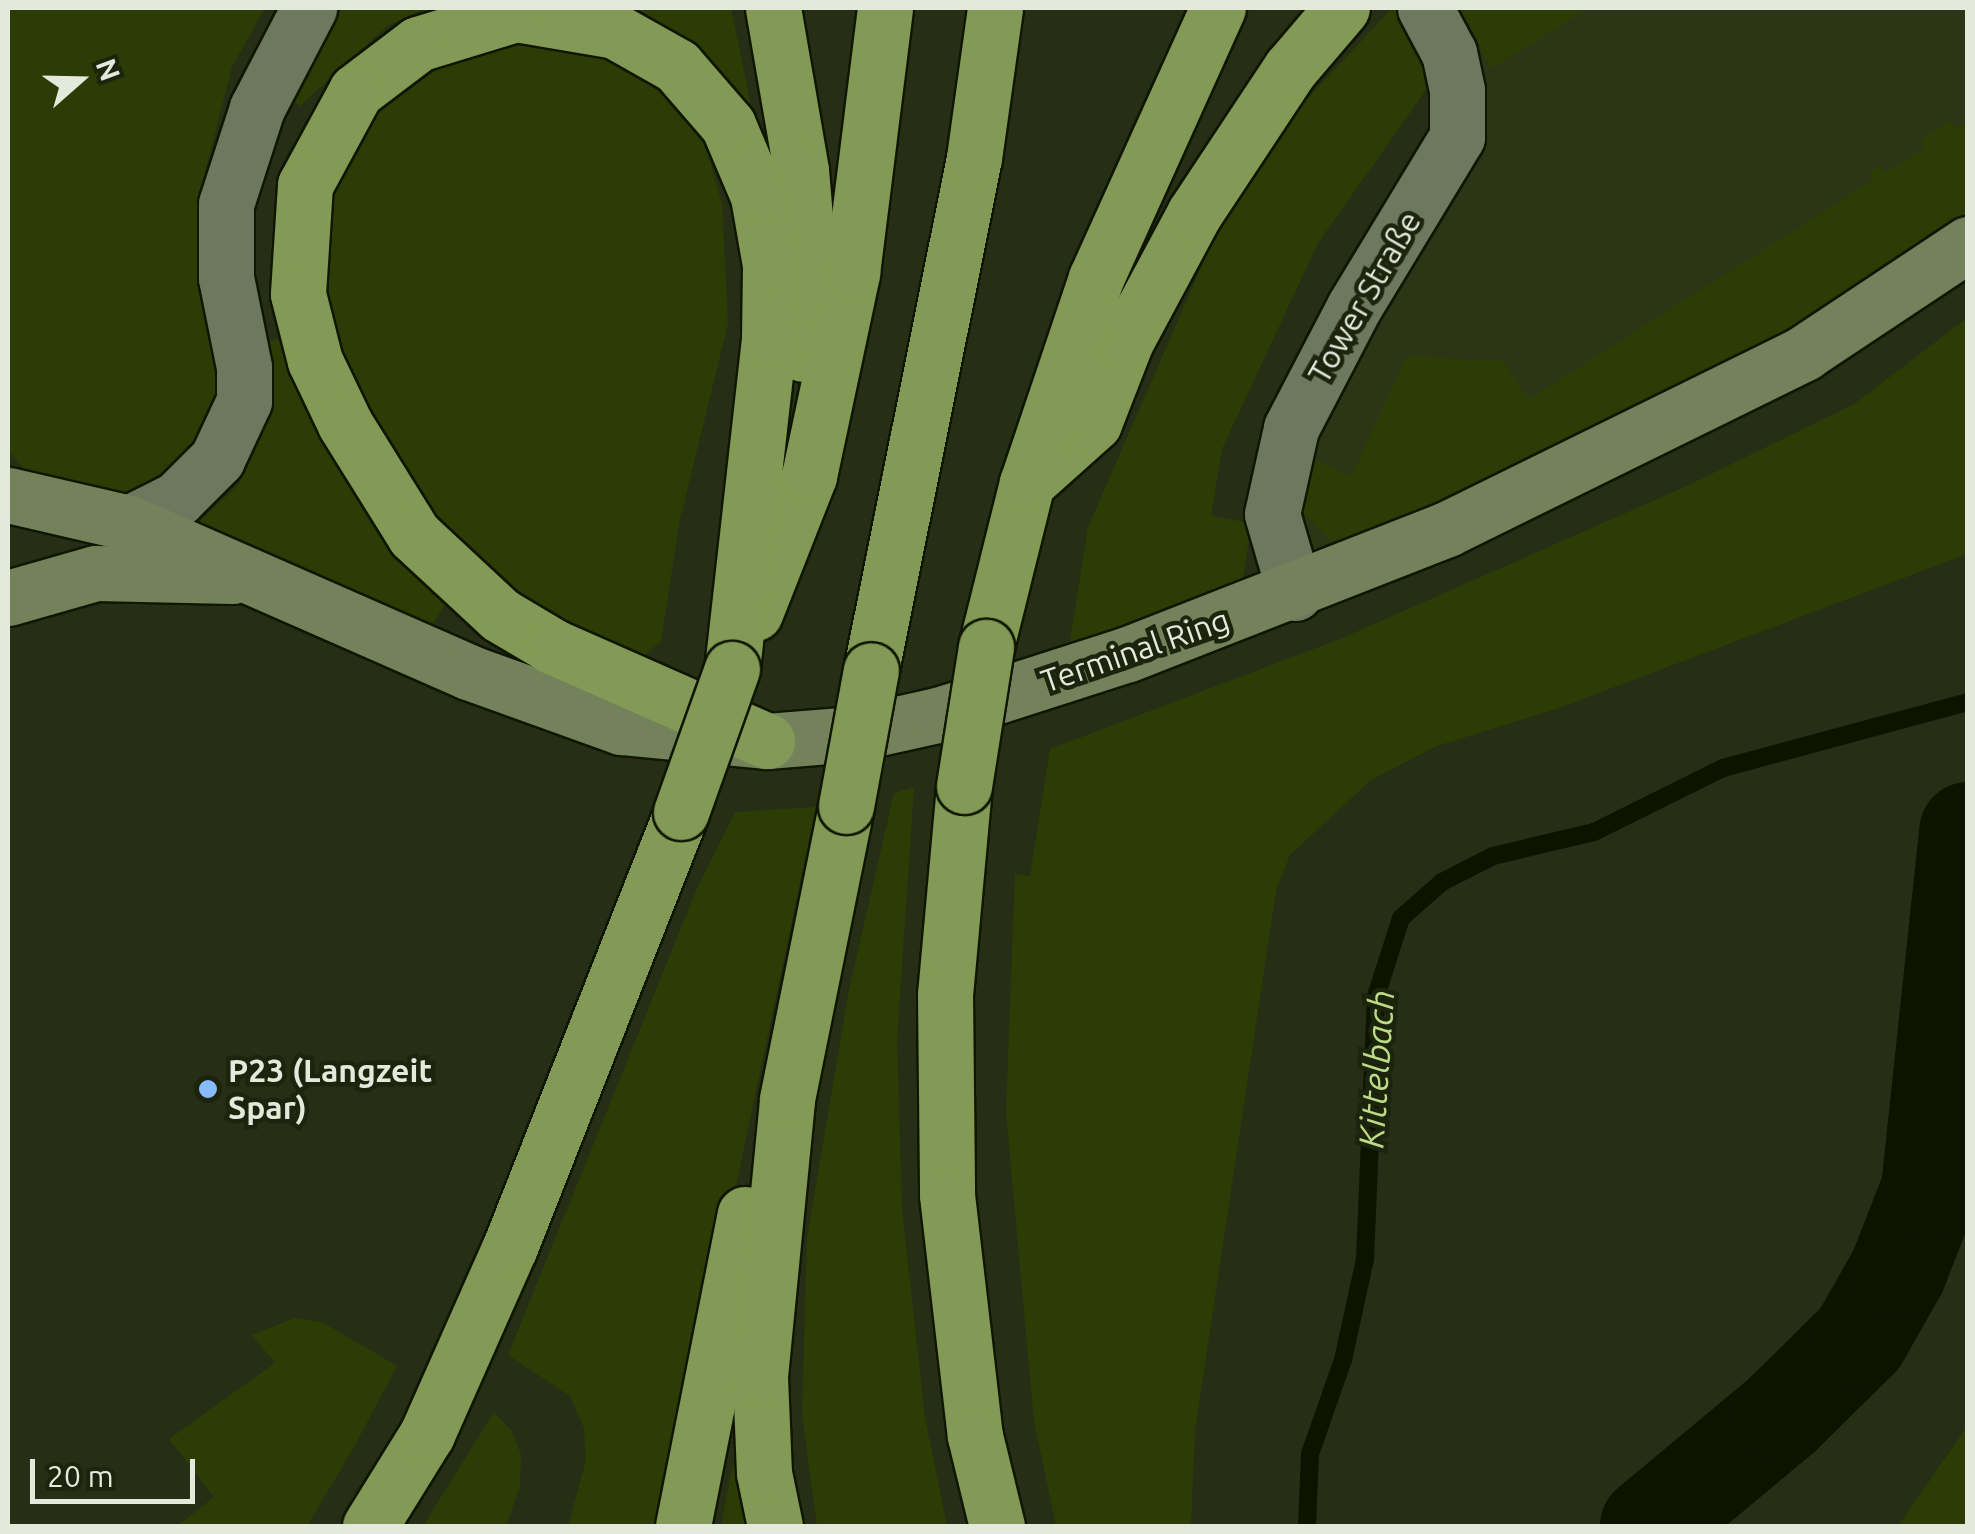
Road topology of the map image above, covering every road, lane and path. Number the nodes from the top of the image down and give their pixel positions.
1 (310, 8) edge
2 (772, 8) edge
3 (885, 8) edge
4 (995, 8) edge
5 (1218, 8) edge
6 (1342, 8) edge
7 (1425, 8) edge
8 (1968, 244) edge
9 (1027, 483) junction
10 (8, 495) edge
11 (8, 522) edge
12 (129, 523) junction
13 (8, 543) edge
14 (250, 576) junction
15 (1295, 592) junction
16 (8, 598) edge
17 (732, 669) junction
18 (767, 742) junction
19 (787, 1099) junction
20 (370, 1526) edge
21 (683, 1526) edge
22 (775, 1526) edge
23 (997, 1526) edge

1 - 12 street
2 - 17 highway
3 - 17 highway
4 - 19 highway, bridge
5 - 9 highway
6 - 9 highway
7 - 15 street, Tower Straße
8 - 15 street, Terminal Ring
9 - 23 highway, bridge
10 - 12 street, Terminal Ring
11 - 13 street
12 - 14 street, Terminal Ring
14 - 16 street, Terminal Ring
14 - 18 street, Terminal Ring
15 - 18 street, Terminal Ring
17 - 18 highway
17 - 20 highway, bridge
19 - 21 highway
19 - 22 highway

